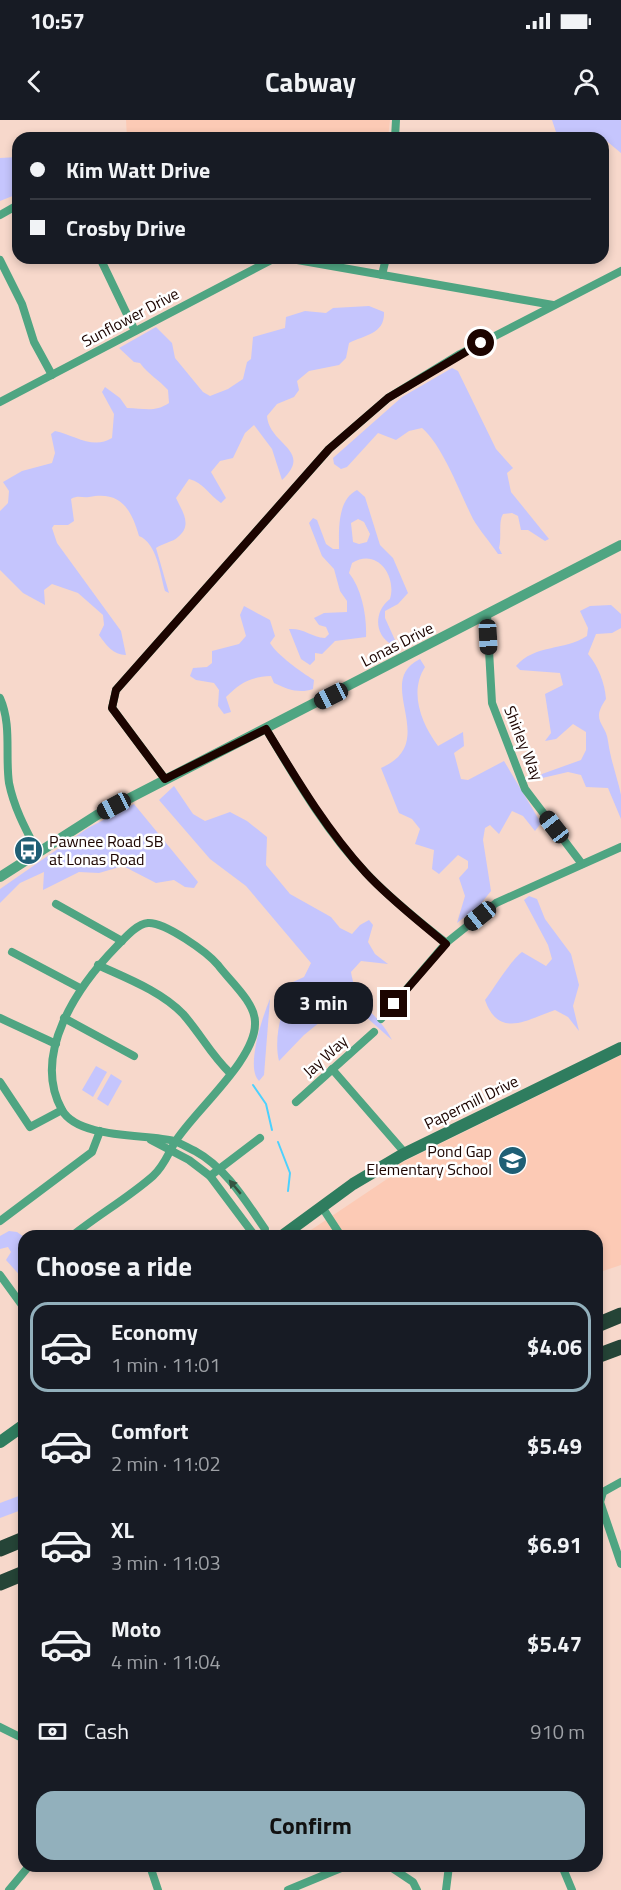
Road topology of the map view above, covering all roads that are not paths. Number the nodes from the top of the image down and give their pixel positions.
1 (0, 260) edge
2 (103, 264) edge
3 (263, 264) edge
4 (320, 264) edge
5 (385, 264) edge
6 (621, 271) edge
7 (382, 275) junction
8 (553, 305) junction
9 (135, 331) junction
10 (52, 375) junction
11 (0, 402) edge
12 (621, 545) edge
13 (487, 615) junction
14 (0, 698) edge
15 (266, 729) junction
16 (165, 779) junction
17 (621, 847) edge
18 (38, 853) junction
19 (582, 864) junction
20 (0, 877) edge
21 (56, 904) dead end
22 (122, 940) junction
23 (446, 944) junction
24 (12, 952) dead end
25 (98, 965) junction
26 (80, 988) junction
27 (0, 1018) edge
28 (64, 1018) junction
29 (381, 1019) dead end
30 (374, 1032) dead end
31 (56, 1044) junction
32 (621, 1048) edge
33 (134, 1056) dead end
34 (332, 1069) junction
35 (230, 1073) junction
36 (0, 1082) edge
37 (296, 1102) dead end
38 (62, 1110) junction
39 (100, 1131) junction
40 (146, 1137) junction
41 (260, 1138) dead end
42 (175, 1141) junction
43 (171, 1151) junction
44 (405, 1153) junction
45 (220, 1169) junction
46 (210, 1176) junction
47 (322, 1207) junction
48 (0, 1221) edge
49 (80, 1230) edge
50 (250, 1230) edge
51 (265, 1230) edge
52 (290, 1230) edge
53 (337, 1230) edge
54 (0, 1275) edge
55 (18, 1300) edge
56 (621, 1315) edge
57 (603, 1322) edge
58 (621, 1347) edge
59 (603, 1354) edge
60 (18, 1429) edge
61 (0, 1442) edge
62 (621, 1482) edge
63 (603, 1492) edge
64 (603, 1511) edge
65 (18, 1541) edge
66 (0, 1548) edge
67 (621, 1564) edge
68 (18, 1575) edge
69 (0, 1582) edge
70 (0, 1727) edge
71 (18, 1736) edge
72 (24, 1872) edge
73 (152, 1872) edge
74 (332, 1872) edge
75 (398, 1872) edge
76 (448, 1872) edge
77 (564, 1872) edge
78 (9, 1890) edge
79 (158, 1890) edge
80 (288, 1890) edge
81 (417, 1890) edge
82 (446, 1890) edge
83 (572, 1890) edge

1 - 10 street
2 - 9 street
3 - 9 street, Sunflower Drive
4 - 7 street
5 - 7 street
6 - 8 street
7 - 8 street
8 - 16 street
9 - 10 street, Sunflower Drive
10 - 11 street, Sunflower Drive
12 - 13 street, Lonas Drive
13 - 15 street, Lonas Drive
13 - 19 street, Shirley Way
14 - 18 street
15 - 16 street, Lonas Drive
15 - 23 street
16 - 18 street, Lonas Drive
17 - 19 street
18 - 20 street, Lonas Drive
19 - 23 street
21 - 22 street
22 - 25 street
22 - 35 street
23 - 29 street
24 - 26 street
25 - 26 street
25 - 35 street
26 - 28 street
27 - 31 street
28 - 31 street
28 - 33 street
30 - 34 street, Jay Way
31 - 38 street
32 - 44 main road, Papermill Drive
34 - 37 street, Jay Way
34 - 44 street
35 - 42 street
36 - 38 street
38 - 39 street
39 - 40 street
39 - 48 street
40 - 42 street
40 - 43 street
41 - 45 street
42 - 43 street
42 - 45 street
43 - 46 street
43 - 49 street
44 - 47 main road, Papermill Drive
45 - 46 street
51 -> 45 street
46 - 50 street
47 - 52 main road, Papermill Drive
47 - 53 street
54 - 55 street
56 - 57 highway
58 - 59 highway
60 - 61 main road
62 - 63 street
64 - 67 street
65 - 66 highway
68 - 69 highway
70 - 71 street
72 - 78 street
73 - 79 street
74 - 80 street
75 - 81 street
76 - 82 street
77 - 83 street

